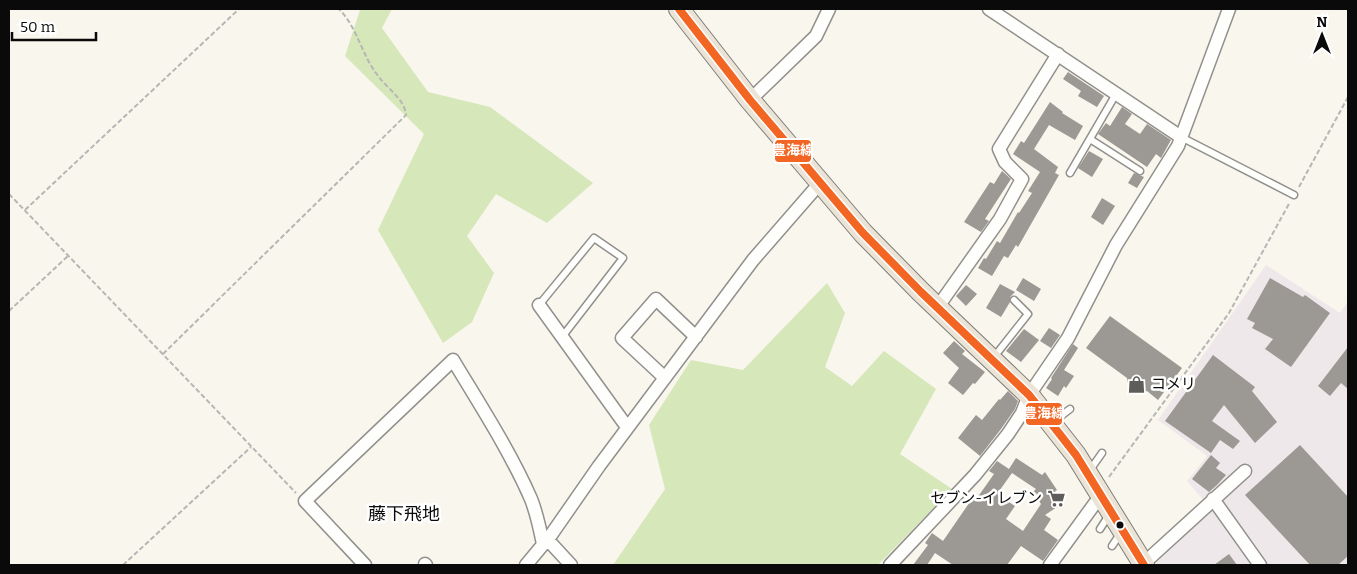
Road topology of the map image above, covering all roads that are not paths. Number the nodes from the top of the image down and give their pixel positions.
1 (679, 9) edge
2 (829, 9) edge
3 (989, 9) edge
4 (1230, 9) edge
5 (1058, 54) junction
6 (1117, 93) junction
7 (750, 100) junction
8 (1181, 137) junction
9 (1090, 139) junction
10 (1140, 171) dead end
11 (1070, 172) dead end
12 (820, 183) junction
13 (1294, 195) road end
14 (1014, 300) dead end
15 (539, 305) joint
16 (937, 308) junction
17 (696, 336) junction
18 (562, 337) junction
19 (992, 359) junction
20 (665, 378) junction
21 (1029, 395) junction
22 (1070, 409) dead end
23 (1051, 424) junction
24 (628, 428) junction
25 (1102, 453) dead end
26 (1244, 471) dead end
27 (1087, 472) junction
28 (1100, 493) junction
29 (1213, 499) junction
30 (1112, 512) junction
31 (1100, 529) dead end
32 (545, 542) junction
33 (896, 562) edge
34 (365, 565) edge
35 (526, 565) edge
36 (571, 565) edge
37 (1050, 565) edge
38 (1144, 565) edge
39 (1260, 565) edge

1 - 7 main road
2 - 7 street
3 - 5 street
4 - 8 street
5 - 6 street
5 - 16 street
6 - 8 street
6 - 9 lane
7 - 12 main road
8 - 13 lane
8 - 21 street
9 - 10 lane
9 - 11 lane
12 - 16 main road
12 - 17 street
14 - 19 lane
15 - 18 street
15 - 18 lane
16 - 19 main road
17 - 20 street
17 - 20 street
18 - 24 street
19 - 21 main road
20 - 24 street
21 - 23 main road
21 - 33 street
22 - 23 lane
23 - 27 main road
24 - 32 street
25 - 27 lane
26 - 29 street
27 - 28 main road
28 - 30 main road
28 - 37 street
29 - 38 street
29 - 39 street
30 - 31 lane
30 - 38 main road
32 - 34 street
32 - 35 street
32 - 36 street

